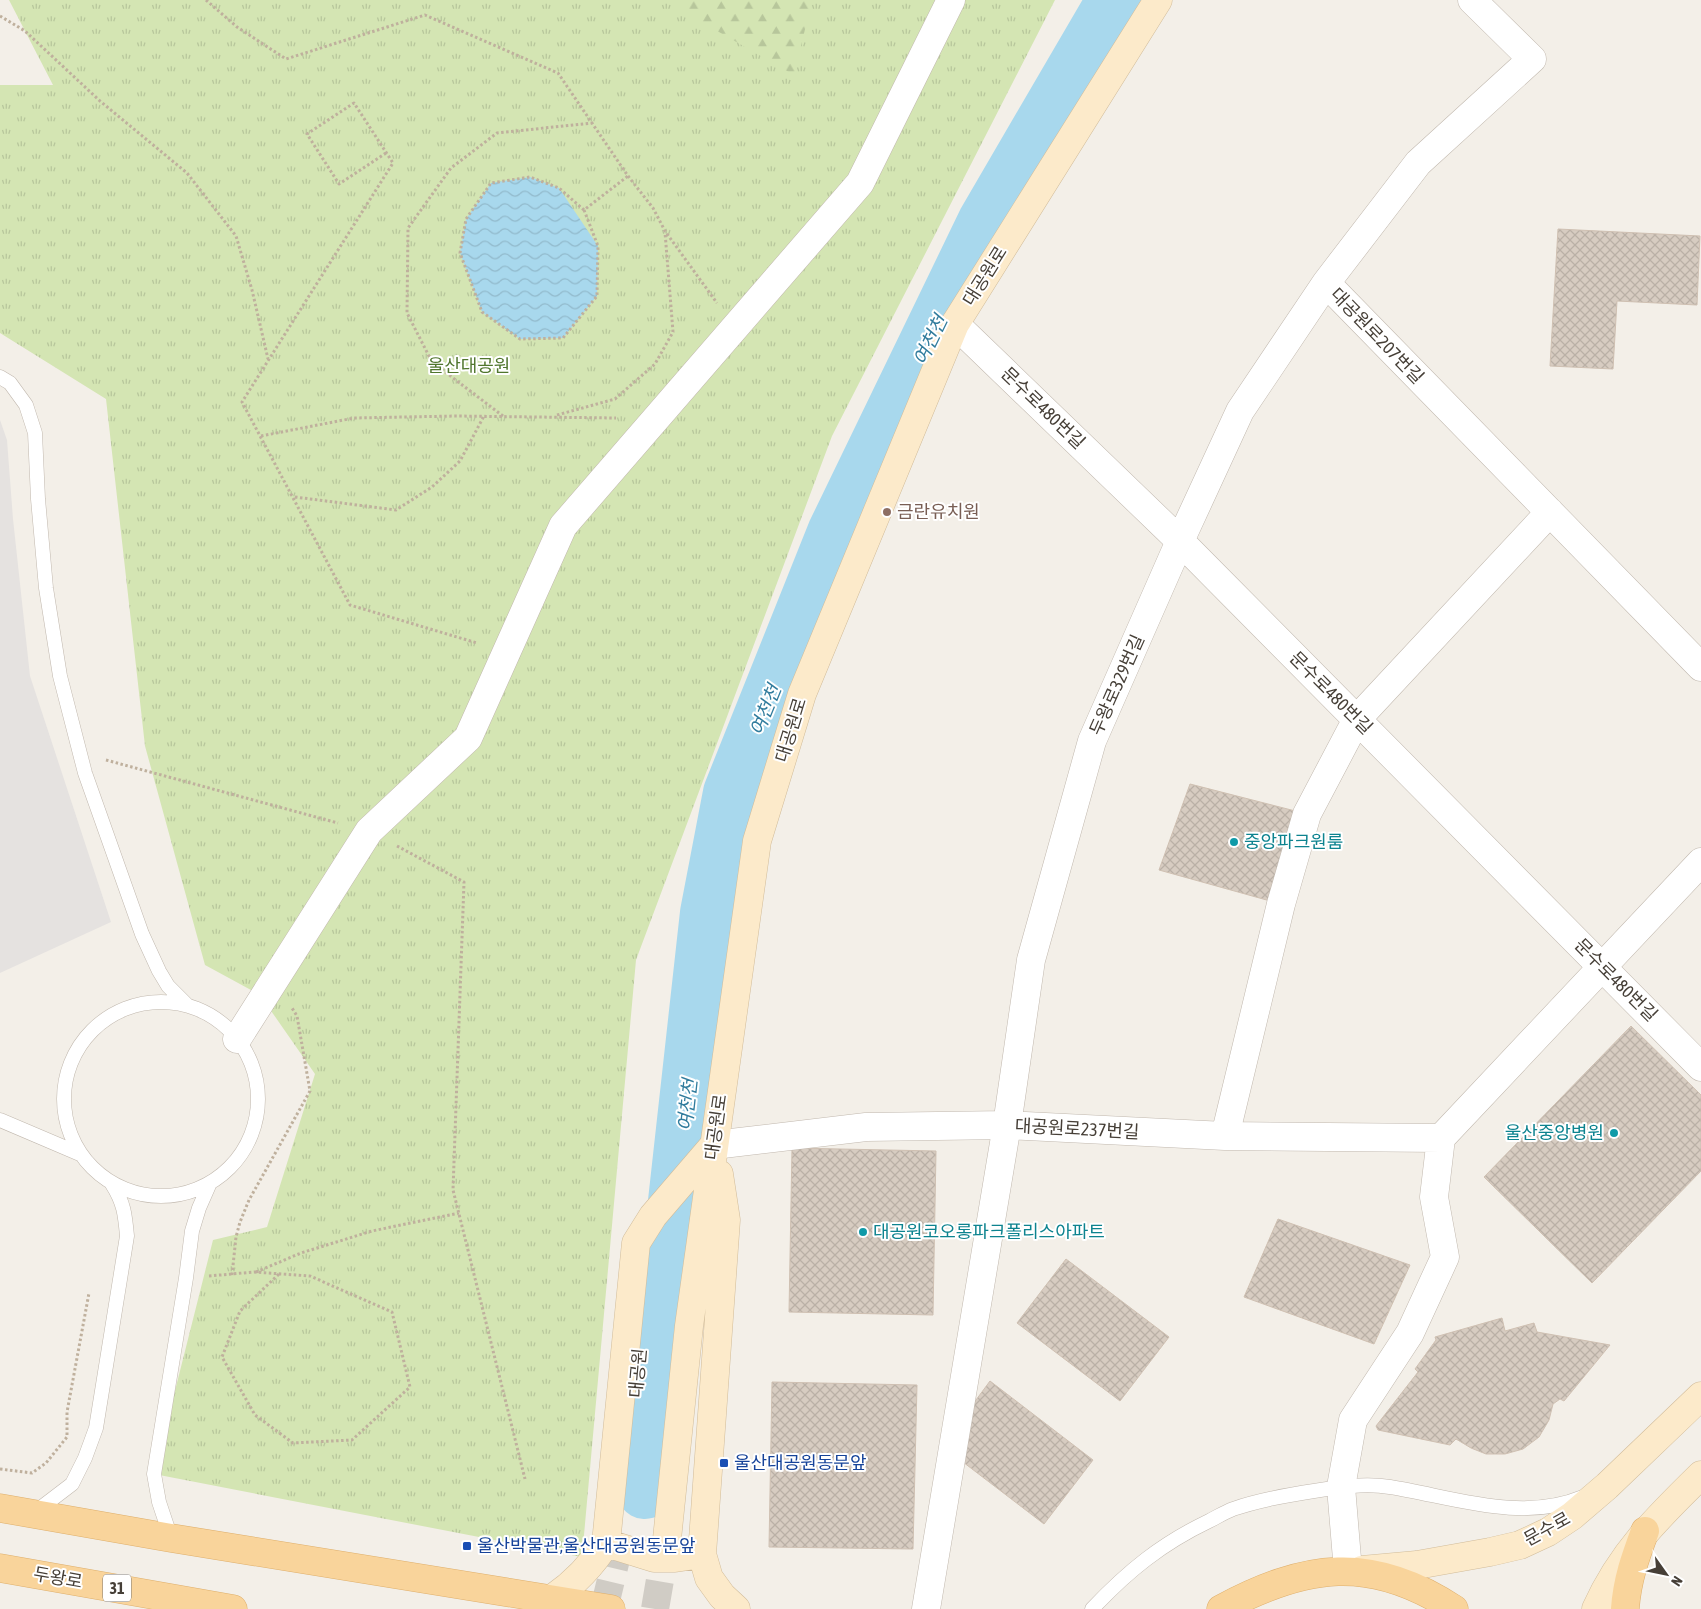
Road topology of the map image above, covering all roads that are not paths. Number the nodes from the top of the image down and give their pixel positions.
1 (951, 0) edge
2 (1158, 0) edge
3 (1472, 0) edge
4 (1326, 283) junction
5 (955, 324) junction
6 (0, 377) edge
7 (1550, 512) junction
8 (1180, 541) junction
9 (1701, 667) edge
10 (1357, 719) junction
11 (1701, 862) edge
12 (1602, 966) junction
13 (187, 1005) junction
14 (237, 1039) junction
15 (1701, 1067) edge
16 (0, 1120) edge
17 (1007, 1125) junction
18 (1225, 1136) junction
19 (1441, 1138) junction
20 (714, 1145) junction
21 (80, 1154) junction
22 (210, 1183) junction
23 (112, 1184) junction
24 (1701, 1396) edge
25 (1701, 1475) edge
26 (1341, 1486) junction
27 (1607, 1486) junction
28 (0, 1508) edge
29 (34, 1513) junction
30 (1645, 1531) junction
31 (615, 1537) junction
32 (172, 1538) junction
33 (668, 1539) tunnel mouth
34 (702, 1554) junction
35 (0, 1568) edge
36 (1348, 1571) junction
37 (552, 1598) junction
38 (234, 1609) edge
39 (612, 1609) edge
40 (736, 1609) edge
41 (926, 1609) edge
42 (1092, 1609) edge
43 (1221, 1609) edge
44 (1454, 1609) edge
45 (1596, 1609) edge
46 (1625, 1609) edge

1 - 14 street
2 - 5 street, 대공원로
3 - 4 street, 대공원로207번길
4 - 7 street, 대공원로207번길
4 - 8 street, 두왕로329번길
5 - 8 street, 문수로480번길
5 - 20 street, 대공원로
6 - 13 lane
7 - 9 street, 대공원로207번길
7 - 10 street
8 - 10 street, 문수로480번길
8 - 17 street, 두왕로329번길
10 - 12 street, 문수로480번길
10 - 18 street
11 - 12 street
12 - 15 street, 문수로480번길
12 - 19 street
13 - 14 lane
13 - 21 lane
14 - 22 lane
16 - 21 lane
17 - 18 street, 대공원로237번길
17 - 20 street, 대공원로237번길
17 - 41 street, 두왕로329번길
18 - 19 street, 대공원로237번길
19 - 26 street
20 - 31 street
20 - 33 street, 대공원로
20 - 34 street
21 - 23 lane
22 - 23 lane
22 - 32 lane
23 - 29 lane
24 - 27 street, 문수로
25 - 30 street
26 - 27 lane
26 - 36 street
26 - 42 lane
27 - 36 street, 문수로
28 - 29 main road
29 - 32 main road
30 - 45 street
30 - 46 main road
31 - 34 street
31 - 37 street
32 - 37 main road
34 - 40 street
35 - 38 main road, 두왕로 / 31
36 - 43 main road
36 - 44 main road
37 - 39 main road

